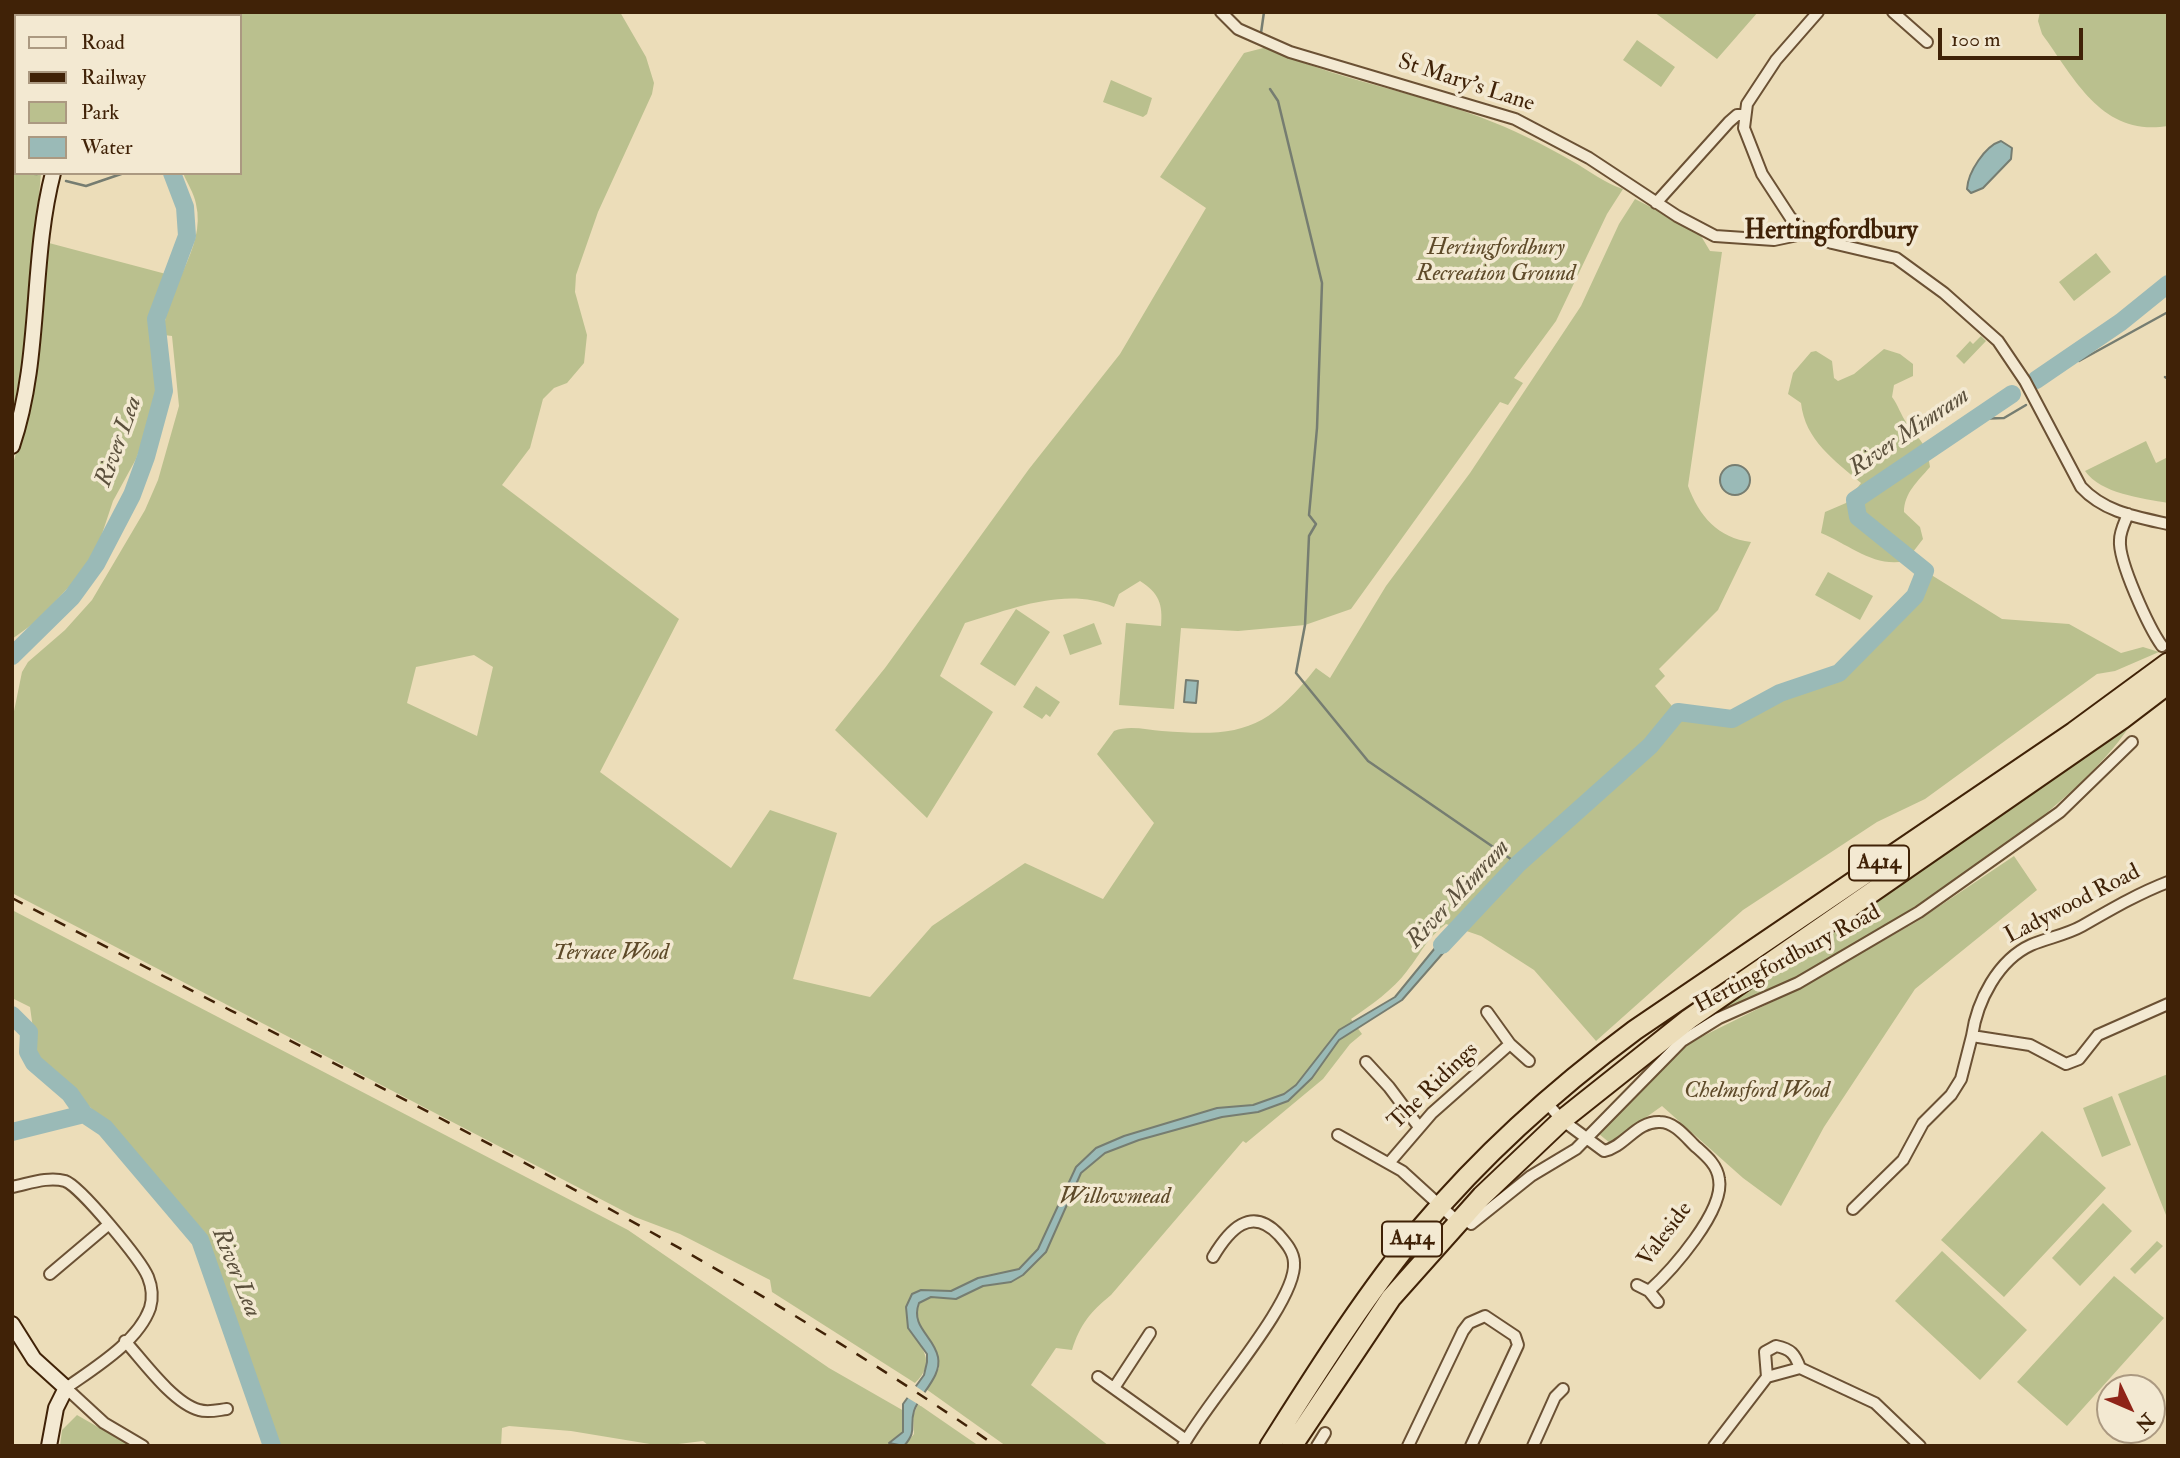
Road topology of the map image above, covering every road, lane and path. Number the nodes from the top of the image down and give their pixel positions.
1 (1221, 12) edge
2 (1818, 12) edge
3 (1893, 12) edge
4 (1927, 42) dead end
5 (1744, 115) junction
6 (53, 175) edge
7 (1656, 204) junction
8 (1807, 233) junction
9 (12, 446) edge
10 (2128, 514) junction
11 (2168, 524) edge
12 (2165, 654) edge
13 (2168, 684) edge
14 (2132, 742) dead end
15 (2168, 882) edge
16 (2168, 1004) edge
17 (1487, 1012) dead end
18 (1972, 1036) junction
19 (1510, 1044) junction
20 (1529, 1061) dead end
21 (1366, 1062) dead end
22 (1546, 1102) junction
23 (1562, 1120) junction
24 (1419, 1127) junction
25 (1338, 1135) dead end
26 (1586, 1140) junction
27 (1389, 1163) junction
28 (12, 1187) edge
29 (1440, 1206) junction
30 (1853, 1209) dead end
31 (1465, 1223) junction
32 (108, 1225) junction
33 (1213, 1256) dead end
34 (50, 1274) dead end
35 (1637, 1284) dead end
36 (1649, 1291) junction
37 (1658, 1302) dead end
38 (12, 1324) edge
39 (1150, 1334) dead end
40 (125, 1341) junction
41 (1800, 1368) junction
42 (1098, 1377) dead end
43 (1767, 1377) junction
44 (65, 1388) junction
45 (1114, 1388) junction
46 (1563, 1389) dead end
47 (227, 1409) dead end
48 (1325, 1433) dead end
49 (1184, 1443) edge
50 (49, 1446) edge
51 (143, 1446) edge
52 (1270, 1446) edge
53 (1292, 1446) edge
54 (1317, 1446) edge
55 (1408, 1446) edge
56 (1471, 1446) edge
57 (1533, 1446) edge
58 (1714, 1446) edge
59 (1920, 1446) edge

1 - 7 street, St Mary's Lane
2 - 5 street
3 - 4 street
5 - 7 street
5 - 8 street
6 - 9 main road
7 - 8 street, St Mary's Lane
8 - 10 street
10 - 11 street
10 - 12 street
12 - 22 highway, A414
13 - 23 highway, A414
14 - 26 street, Hertingfordbury Road
15 - 18 street, Ladywood Road
16 - 18 street
17 - 19 street, The Ridings
18 - 30 street, Ladywood Road
19 - 20 street, The Ridings
19 - 24 street, The Ridings
21 - 24 street
22 - 23 street, Valeside
22 - 29 highway, A414
23 - 26 street, Valeside
23 - 31 highway, A414
24 - 27 street, The Ridings
25 - 27 street
26 - 31 street, Hertingfordbury Road
26 - 36 street, Valeside
27 - 29 street
28 - 32 street
29 - 31 street
29 - 52 highway, A414
31 - 53 highway, A414
32 - 34 street
32 - 40 street
33 - 49 street
35 - 36 street, Valeside
36 - 37 street, Valeside
38 - 44 main road
39 - 45 street
40 - 44 street
40 - 47 street
41 - 43 street
41 - 43 street
41 - 59 street
42 - 45 street
43 - 58 street
44 - 50 main road
44 - 51 street
45 - 49 street
46 - 57 street
48 - 54 street
55 - 56 street

